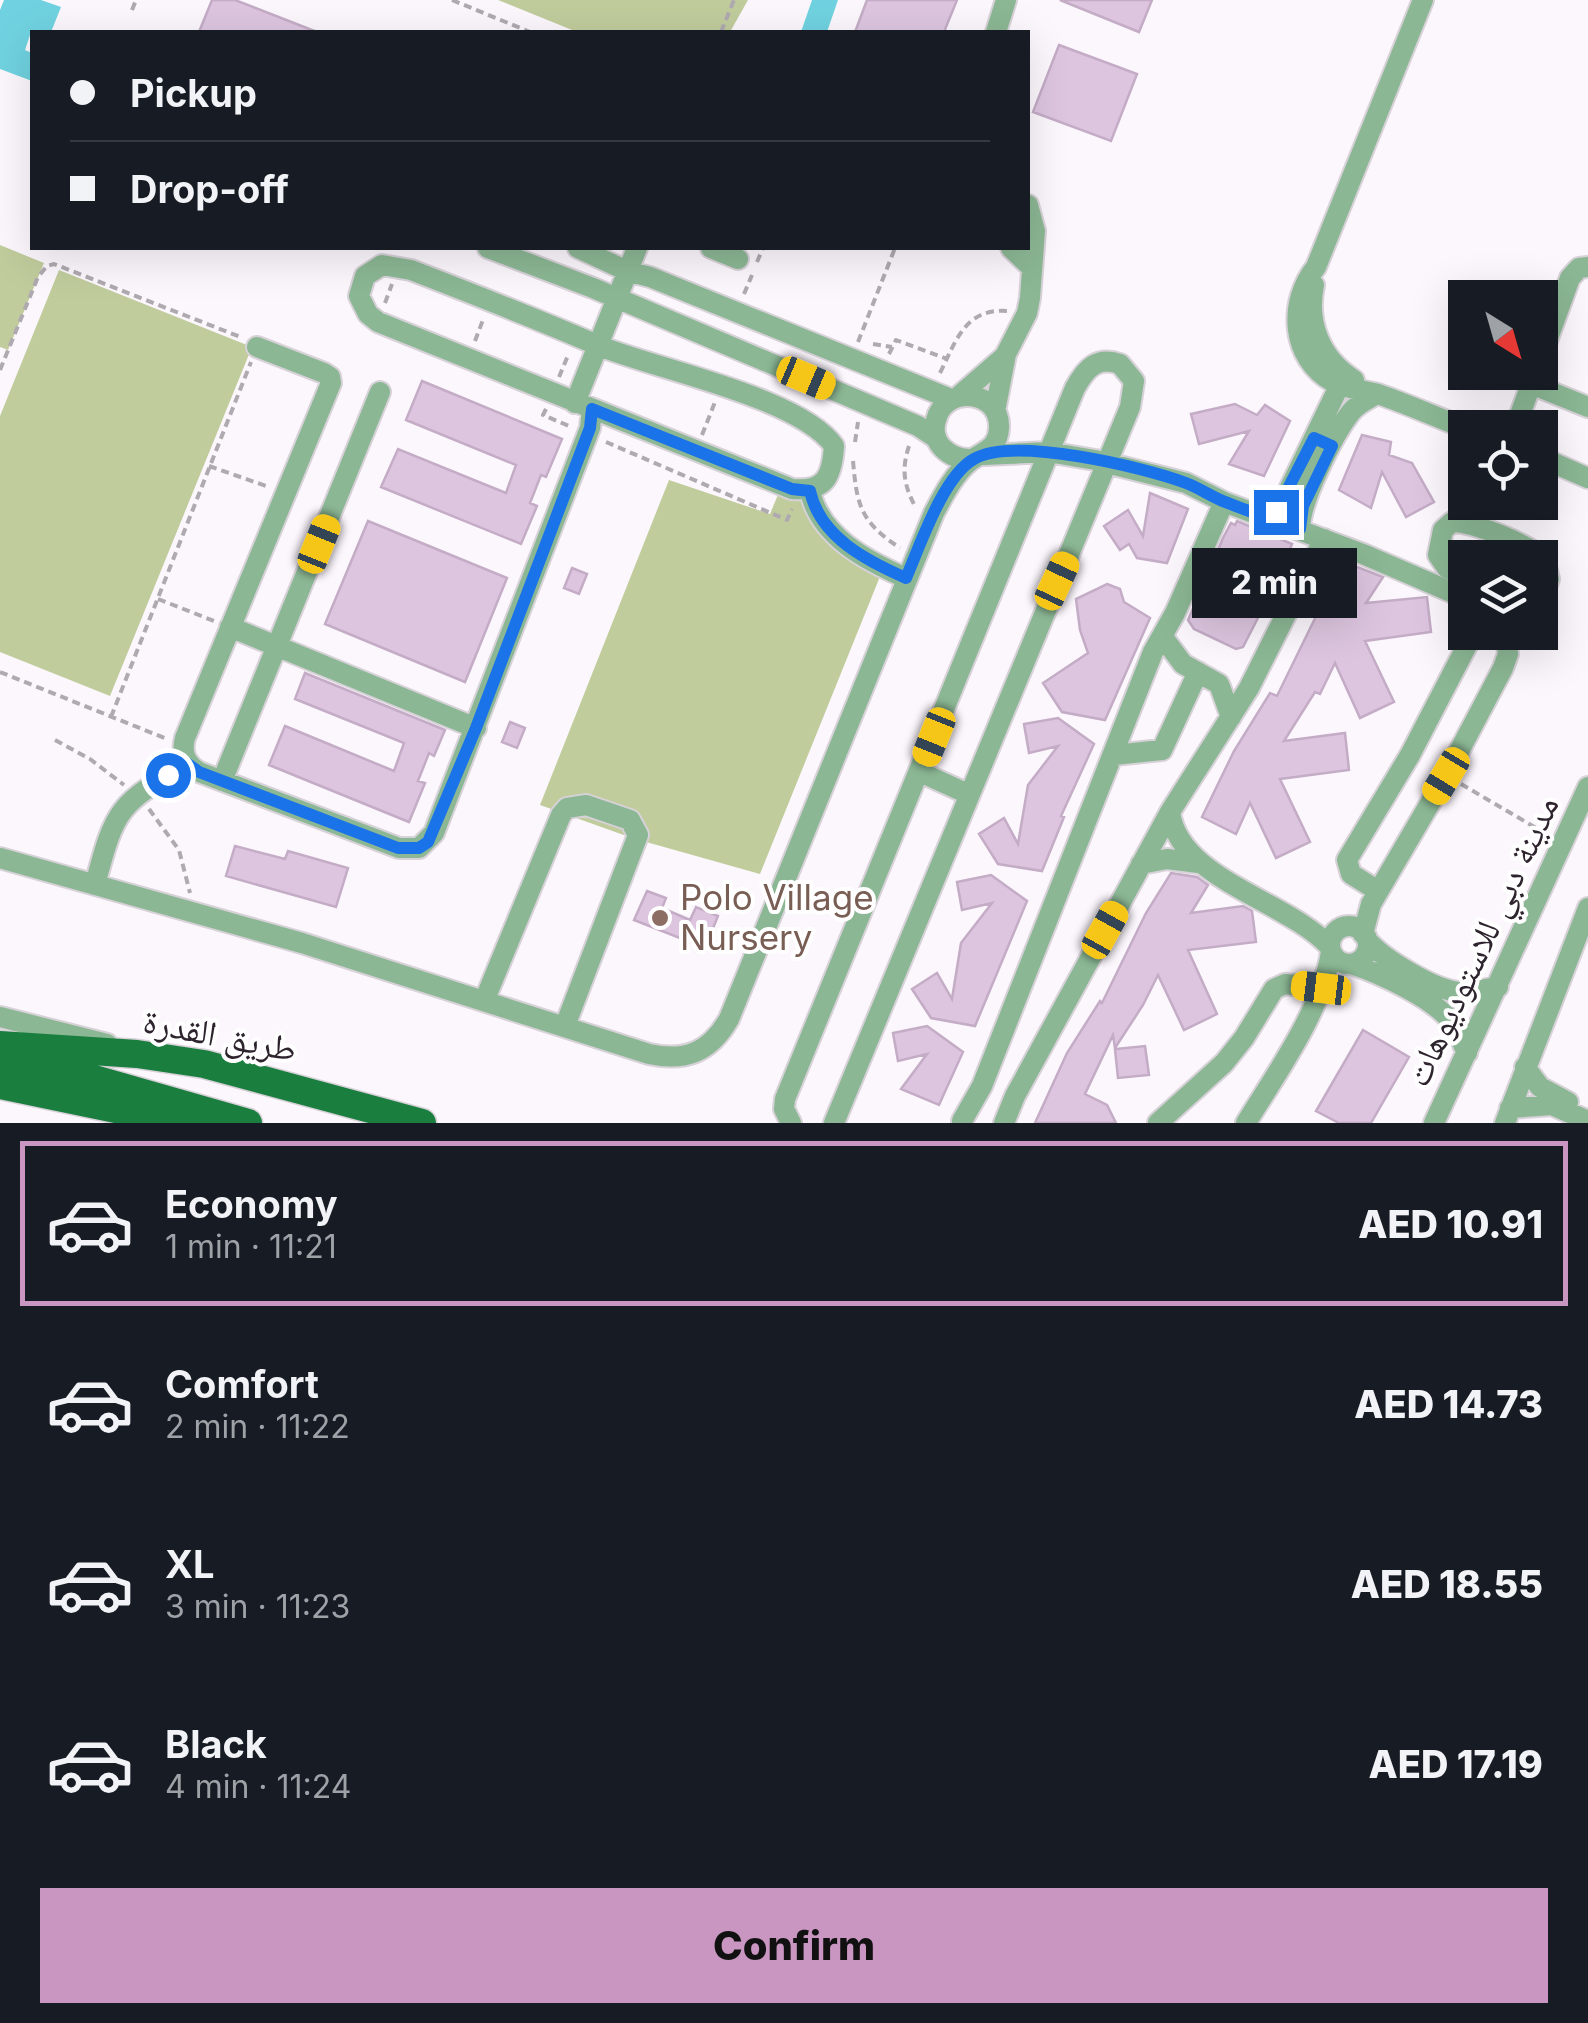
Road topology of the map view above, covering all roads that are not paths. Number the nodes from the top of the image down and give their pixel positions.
1 (1006, 0) edge
2 (1424, 0) edge
3 (997, 30) edge
4 (1030, 212) edge
5 (493, 250) edge
6 (582, 250) edge
7 (636, 250) edge
8 (716, 250) edge
9 (1013, 250) edge
10 (738, 259) dead end
11 (1588, 267) edge
12 (1032, 268) junction
13 (628, 271) junction
14 (617, 298) junction
15 (1558, 311) edge
16 (598, 346) junction
17 (257, 347) road end
18 (1006, 354) junction
19 (1343, 380) junction
20 (1556, 390) edge
21 (380, 392) dead end
22 (1377, 394) junction
23 (955, 397) junction
24 (584, 406) junction
25 (1588, 407) edge
26 (997, 420) junction
27 (1448, 421) edge
28 (1323, 442) junction
29 (939, 444) junction
30 (1048, 452) junction
31 (978, 457) junction
32 (1106, 463) junction
33 (1558, 464) edge
34 (1587, 476) edge
35 (810, 491) junction
36 (1224, 502) junction
37 (934, 514) junction
38 (1270, 518) junction
39 (1300, 529) junction
40 (1324, 539) junction
41 (1508, 540) edge
42 (1448, 569) edge
43 (906, 578) junction
44 (1448, 591) edge
45 (230, 627) junction
46 (1162, 636) junction
47 (278, 645) junction
48 (1465, 650) edge
49 (1508, 650) edge
50 (1511, 650) edge
51 (1508, 654) junction
52 (1190, 668) junction
53 (1147, 670) junction
54 (1257, 672) junction
55 (1219, 684) junction
56 (1231, 717) junction
57 (476, 728) junction
58 (186, 755) junction
59 (1114, 755) junction
60 (920, 772) junction
61 (222, 781) junction
62 (1588, 787) edge
63 (968, 794) junction
64 (1170, 812) junction
65 (0, 858) edge
66 (1198, 863) junction
67 (1142, 864) junction
68 (95, 886) junction
69 (1374, 898) junction
70 (1588, 908) edge
71 (1347, 945) junction
72 (1394, 972) junction
73 (1498, 987) junction
74 (1321, 988) junction
75 (1454, 991) junction
76 (484, 999) junction
77 (1444, 1014) junction
78 (0, 1016) edge
79 (566, 1026) junction
80 (0, 1045) edge
81 (1467, 1053) junction
82 (138, 1054) junction
83 (0, 1059) edge
84 (1525, 1067) junction
85 (0, 1085) edge
86 (1588, 1111) edge
87 (1507, 1115) edge
88 (1588, 1121) edge
89 (968, 1122) edge
90 (185, 1123) edge
91 (248, 1123) edge
92 (422, 1123) edge
93 (791, 1123) edge
94 (834, 1123) edge
95 (1004, 1123) edge
96 (1158, 1123) edge
97 (1246, 1123) edge
98 (1434, 1123) edge

1 - 3 street
2 - 19 street
4 - 12 street
5 - 14 street
6 - 13 street
7 - 13 street
8 - 10 street
9 - 12 street
11 - 15 street
12 - 18 street
13 - 14 street
13 - 23 street
14 - 16 street
14 - 29 street
16 - 24 street
16 - 24 street
16 - 35 street
17 - 45 street
18 - 23 street
18 - 26 street
19 - 22 street
19 - 28 street
20 - 25 street
21 - 47 street
22 - 27 street
22 - 28 street
23 - 26 street
23 - 29 street
24 - 35 street
24 - 57 street
26 - 30 street
26 - 31 street
28 - 38 street
28 - 39 street
29 - 31 street
29 - 37 street
30 - 31 street
30 - 32 street
30 - 32 street
30 - 60 street
31 - 37 street
32 - 36 street
32 - 63 street
33 - 34 street
35 - 43 street
36 - 38 street
36 - 46 street
37 - 43 street
38 - 39 street
39 - 40 street
40 - 44 street
40 - 54 street
41 - 42 street
43 - 79 street
45 - 47 street
45 - 58 street
46 - 52 street
46 - 53 street
47 - 57 street
47 - 61 street
48 - 69 street
49 - 51 street
50 - 51 street
51 - 69 street
52 - 53 street
52 - 55 street
52 - 59 street
53 - 59 street
54 - 55 street
54 - 56 street
55 - 56 street
56 - 64 street
57 - 61 street
58 - 61 street
58 - 68 street
59 - 89 street
60 - 63 street
60 - 93 street
62 - 73 street, مدينة دبي للاستوديوهات
63 - 94 street
64 - 66 street
64 - 67 street
65 - 68 street
66 - 67 street
66 - 71 street
67 - 95 street
68 - 76 street
69 - 71 street
70 - 84 street
71 - 72 street
71 - 74 street
72 - 75 street
72 - 77 street
73 - 75 street
73 - 81 street, مدينة دبي للاستوديوهات
74 - 96 street
74 - 97 street
75 - 77 street
76 - 79 street
76 - 79 street
77 - 81 street
78 - 82 street
80 - 82 main road, طريق القدرة
81 - 98 street, مدينة دبي للاستوديوهات
82 - 92 main road, طريق القدرة
83 - 91 main road
84 - 86 street
84 - 87 street
85 - 90 main road
87 - 88 street

